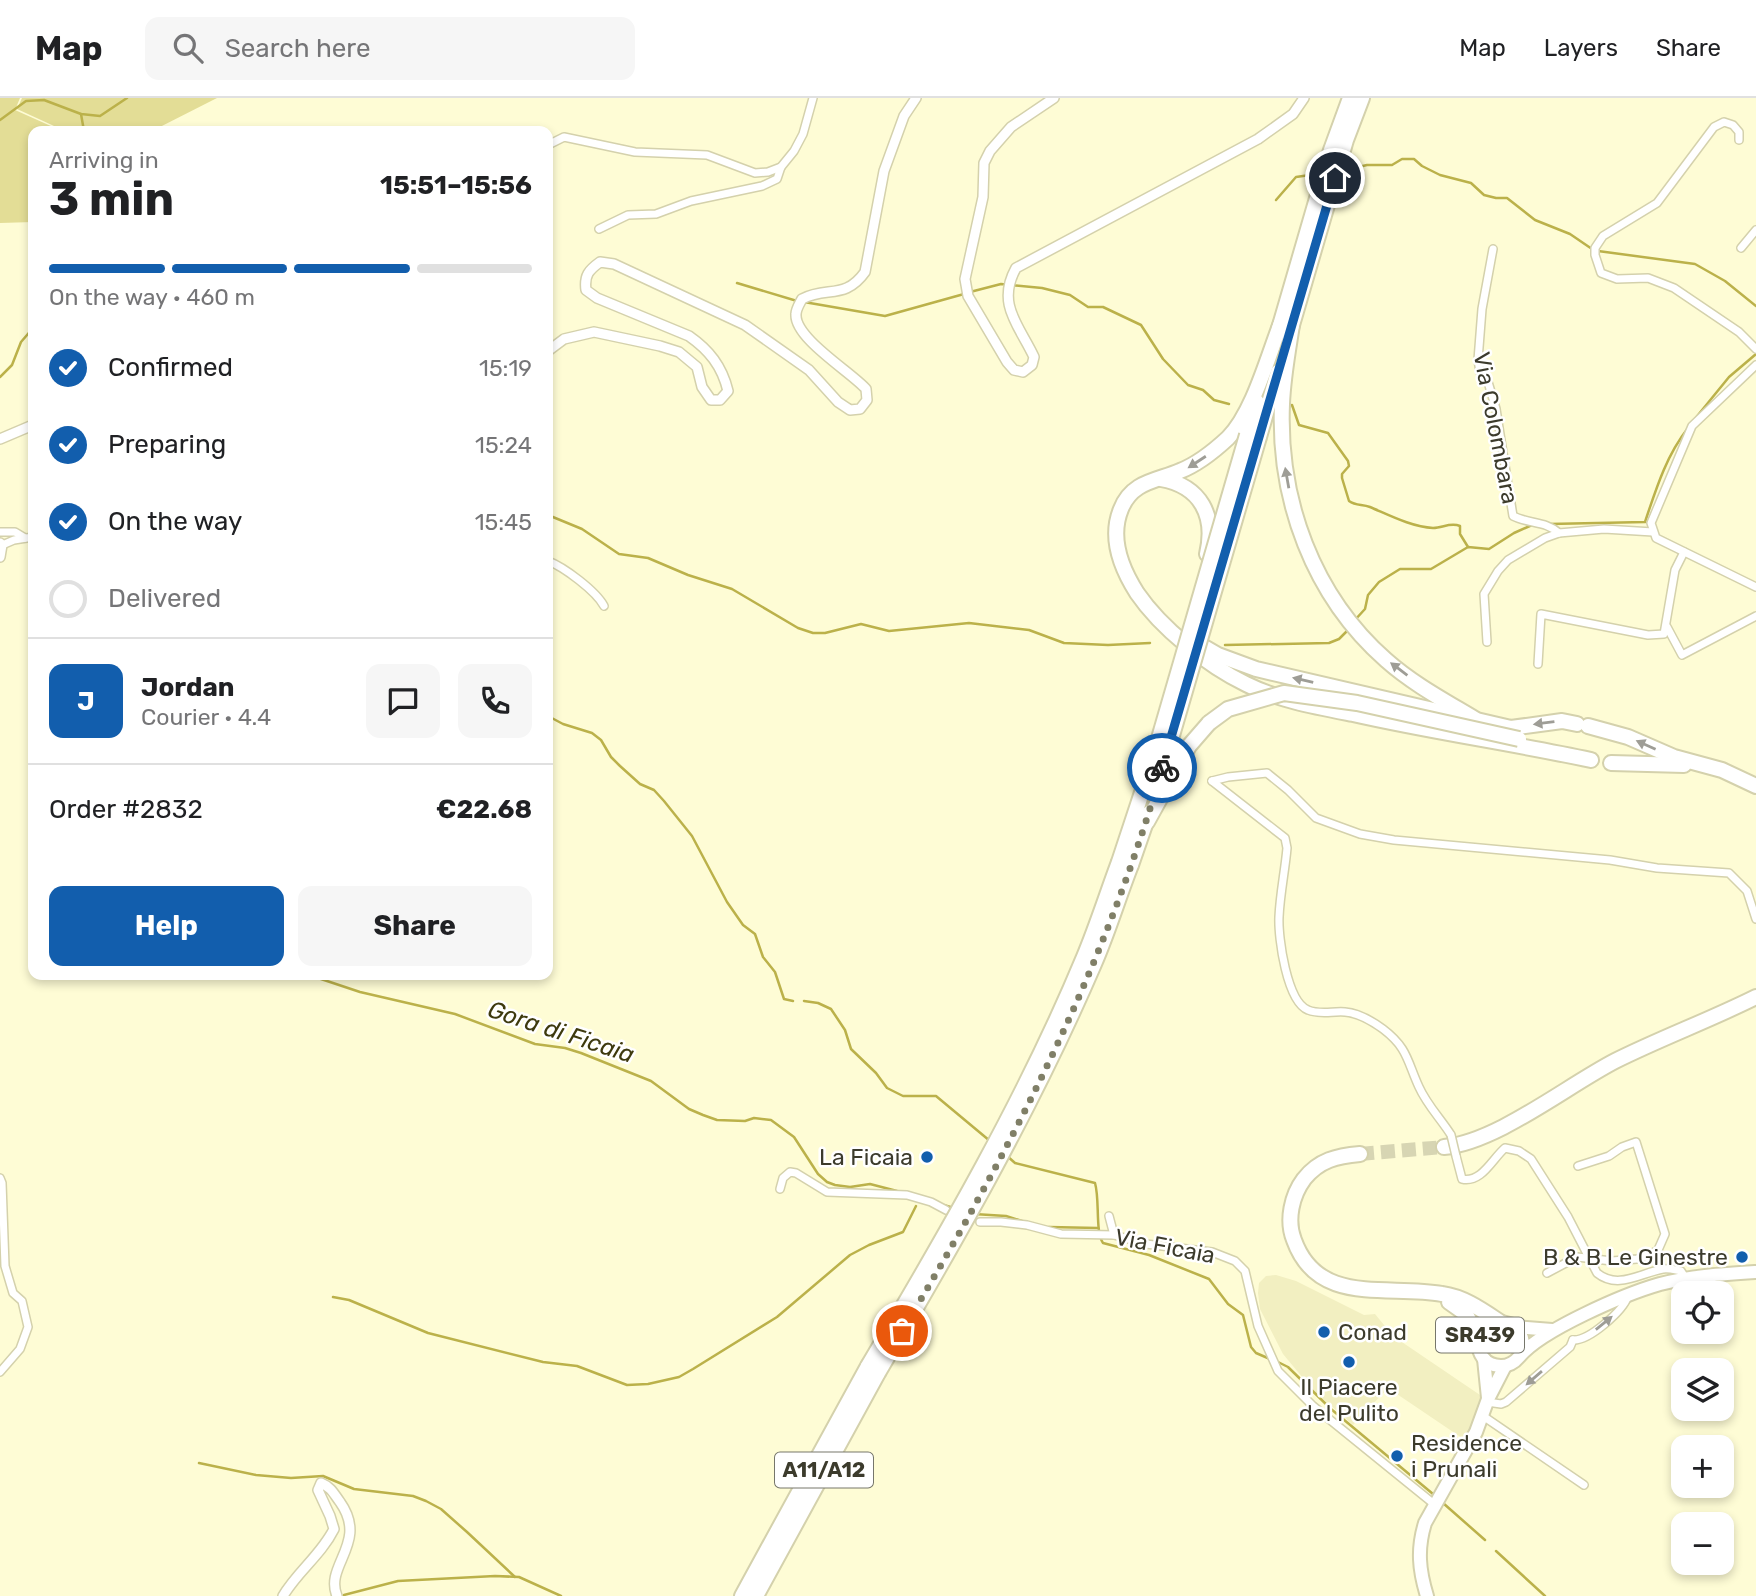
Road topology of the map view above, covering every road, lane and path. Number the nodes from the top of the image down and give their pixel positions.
1 (813, 98) edge
2 (916, 98) edge
3 (1054, 98) edge
4 (1304, 98) edge
5 (1350, 98) edge
6 (1362, 98) edge
7 (1739, 140) dead end
8 (553, 142) edge
9 (781, 167) junction
10 (1318, 214) junction
11 (599, 229) dead end
12 (1756, 230) edge
13 (1741, 248) dead end
14 (1493, 249) dead end
15 (1287, 324) junction
16 (553, 347) edge
17 (1756, 349) edge
18 (1756, 365) edge
19 (28, 427) edge
20 (1253, 436) junction
21 (0, 439) edge
22 (1156, 478) junction
23 (0, 532) edge
24 (1653, 532) junction
25 (1559, 533) junction
26 (28, 538) edge
27 (28, 538) edge
28 (1, 545) edge
29 (1684, 552) junction
30 (0, 557) edge
31 (553, 564) edge
32 (1756, 587) edge
33 (1197, 603) junction
34 (604, 606) dead end
35 (1756, 616) edge
36 (1162, 620) junction
37 (1667, 626) junction
38 (1487, 642) dead end
39 (1538, 664) dead end
40 (1448, 709) junction
41 (1538, 748) junction
42 (1158, 761) junction
43 (1591, 761) dead end
44 (1611, 764) dead end
45 (1703, 766) junction
46 (1756, 786) edge
47 (1147, 822) junction
48 (1125, 863) junction
49 (1756, 919) edge
50 (1756, 997) edge
51 (1450, 1146) junction
52 (1360, 1154) tunnel mouth
53 (1578, 1166) dead end
54 (0, 1178) edge
55 (780, 1189) dead end
56 (946, 1210) dead end
57 (1109, 1216) dead end
58 (979, 1222) dead end
59 (1114, 1235) junction
60 (1588, 1258) junction
61 (1756, 1272) edge
62 (1547, 1273) dead end
63 (1687, 1279) junction
64 (1428, 1293) junction
65 (1628, 1296) junction
66 (1500, 1322) junction
67 (1515, 1327) junction
68 (1558, 1327) junction
69 (1479, 1340) junction
70 (1573, 1340) junction
71 (1521, 1353) junction
72 (1483, 1359) junction
73 (1505, 1366) junction
74 (0, 1372) edge
75 (1488, 1401) junction
76 (1483, 1416) junction
77 (1584, 1485) dead end
78 (1434, 1504) junction
79 (765, 1564) junction
80 (283, 1596) edge
81 (337, 1596) edge
82 (742, 1596) edge
83 (756, 1596) edge
84 (1427, 1596) edge

1 - 9 street
2 - 16 street
3 - 4 street
5 - 10 highway, A11/A12
6 - 10 highway, A11/A12
7 - 17 street
8 - 9 street
9 - 11 street
10 - 15 highway, A11/A12
12 - 13 street
14 - 25 street, Via Colombara
15 - 20 highway, A11/A12
15 -> 22 highway
40 -> 15 highway
18 - 24 street
19 - 21 street
20 - 33 highway, A11/A12, bridge
20 - 42 highway, A11/A12, bridge
22 - 33 highway
22 - 36 highway
23 - 26 street
24 - 25 street
24 - 29 street
25 - 38 street
27 - 28 street
28 - 30 street
29 - 32 street
29 - 37 street
31 - 34 street
33 - 42 highway, A11/A12, bridge
35 - 37 street
40 -> 36 highway
36 - 41 highway
37 - 39 street
45 -> 40 highway
41 - 43 highway
41 - 47 highway, bridge
42 - 47 highway, A11/A12
42 - 48 highway, A11/A12
44 - 45 highway
45 - 46 highway
47 - 48 highway, A11/A12
48 - 79 highway, A11/A12, bridge
49 - 51 street
50 - 51 highway
51 - 60 street
52 - 64 highway
53 - 60 street
54 - 74 street
55 - 56 street
57 - 59 street
58 - 59 street, Via Ficaia
59 - 78 street, Via Ficaia
60 - 62 street
60 - 63 street
61 - 63 main road
63 - 65 main road
64 - 66 highway
64 - 69 highway
65 - 68 main road
70 -> 65 street
66 - 67 main road, SR439
66 - 69 main road, SR439
67 - 68 main road, SR439
67 - 71 main road, SR439
68 - 70 street
68 - 71 main road
69 - 72 main road, SR439
70 -> 75 street
71 - 73 main road, SR439
72 - 73 main road, SR439
72 - 75 main road, SR439
73 - 75 main road
75 - 76 main road
76 - 77 street
76 - 78 main road
78 - 84 main road
79 - 82 highway, A11/A12
79 - 83 highway, A11/A12
80 - 81 street

